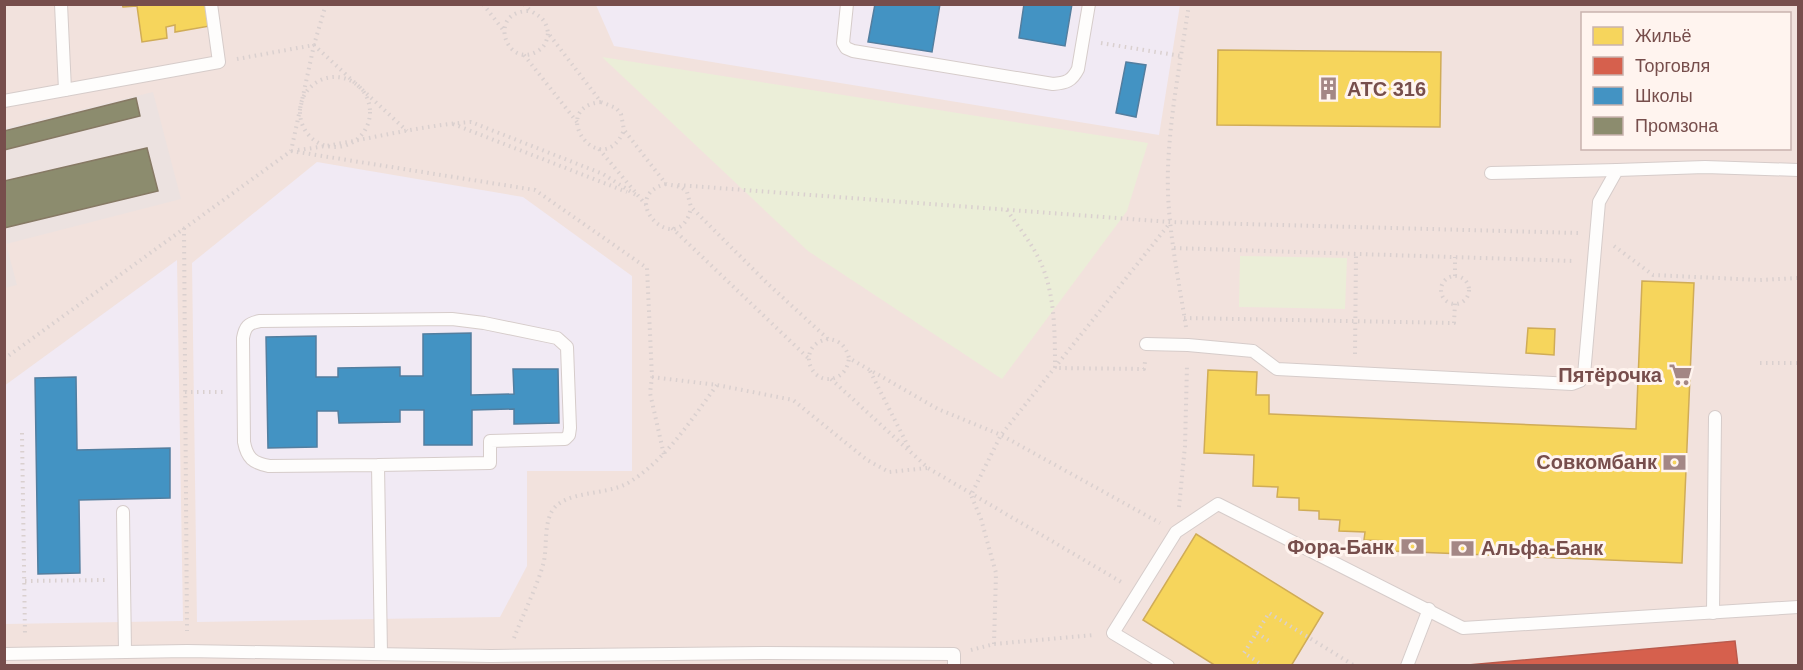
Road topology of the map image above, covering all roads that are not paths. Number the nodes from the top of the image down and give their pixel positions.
1 (61, 4) edge
2 (211, 4) edge
3 (847, 4) edge
4 (1089, 4) edge
5 (66, 90) junction
6 (4, 101) edge
7 (1617, 170) junction
8 (1798, 170) edge
9 (1491, 173) dead end
10 (1146, 344) road end
11 (1715, 417) dead end
12 (378, 465) junction
13 (123, 512) dead end
14 (1798, 607) edge
15 (1429, 609) junction
16 (1713, 614) junction
17 (125, 652) junction
18 (4, 654) edge
19 (381, 654) junction
20 (954, 660) edge
21 (1168, 666) edge
22 (1407, 666) edge

1 - 5 lane
2 - 5 lane
3 - 4 lane
5 - 6 lane
7 - 8 lane
7 - 9 lane
7 - 10 lane
11 - 16 lane
12 - 12 lane
12 - 19 lane
13 - 17 lane
14 - 16 lane
15 - 16 lane
15 - 21 lane
15 - 22 lane
17 - 18 lane
17 - 19 lane
19 - 20 lane

